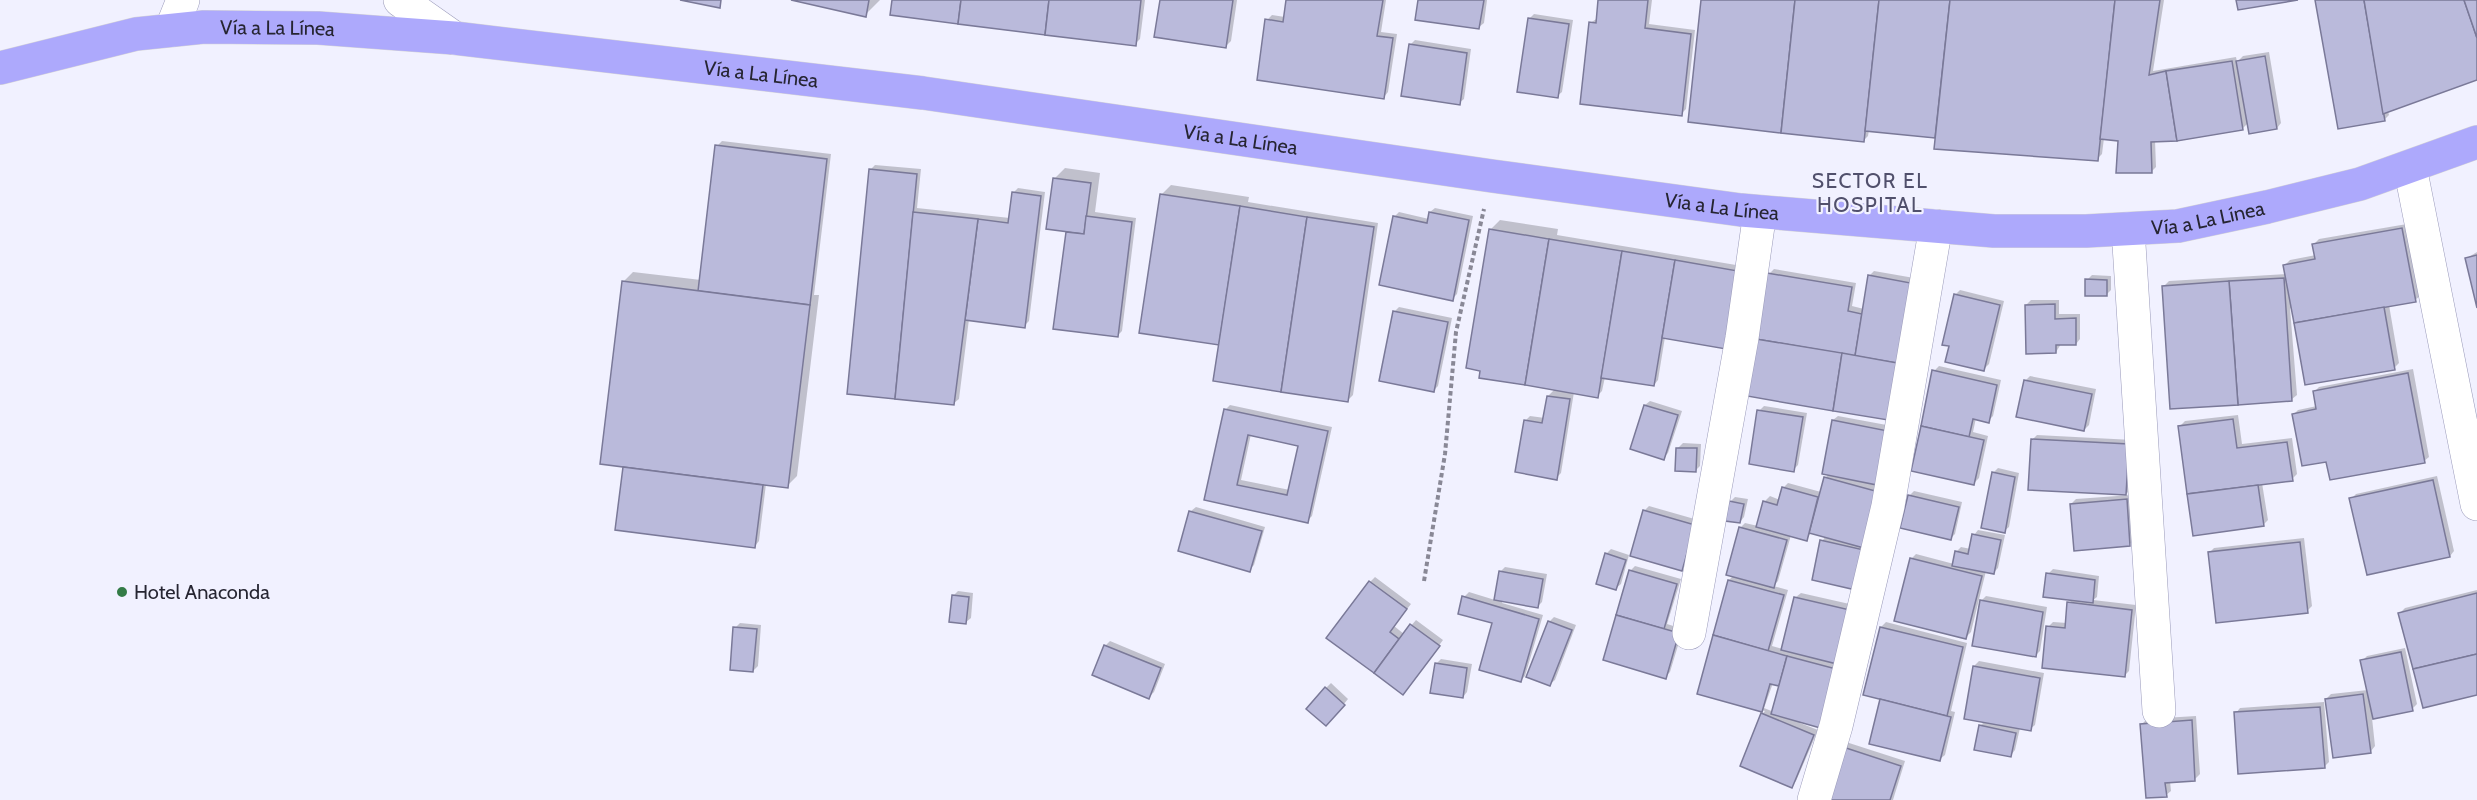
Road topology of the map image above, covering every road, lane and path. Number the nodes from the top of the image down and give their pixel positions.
1 (183, 0) edge
2 (400, 0) edge
3 (171, 30) junction
4 (454, 38) junction
5 (0, 68) edge
6 (2477, 142) edge
7 (2410, 167) junction
8 (1492, 176) junction
9 (1760, 212) junction
10 (1936, 226) junction
11 (2128, 229) junction
12 (2477, 504) edge
13 (1424, 581) dead end
14 (1689, 633) dead end
15 (2159, 711) dead end
16 (1814, 800) edge

1 - 3 street
2 - 4 street
3 - 4 highway, Vía a La Línea
3 - 5 highway, Vía a La Línea
4 - 8 highway, Vía a La Línea
6 - 7 highway, Vía a La Línea
7 - 11 highway, Vía a La Línea
7 - 12 street
8 - 9 highway, Vía a La Línea
8 - 13 path
9 - 10 highway, Vía a La Línea
9 - 14 street
10 - 11 highway, Vía a La Línea
10 - 16 street
11 - 15 street

